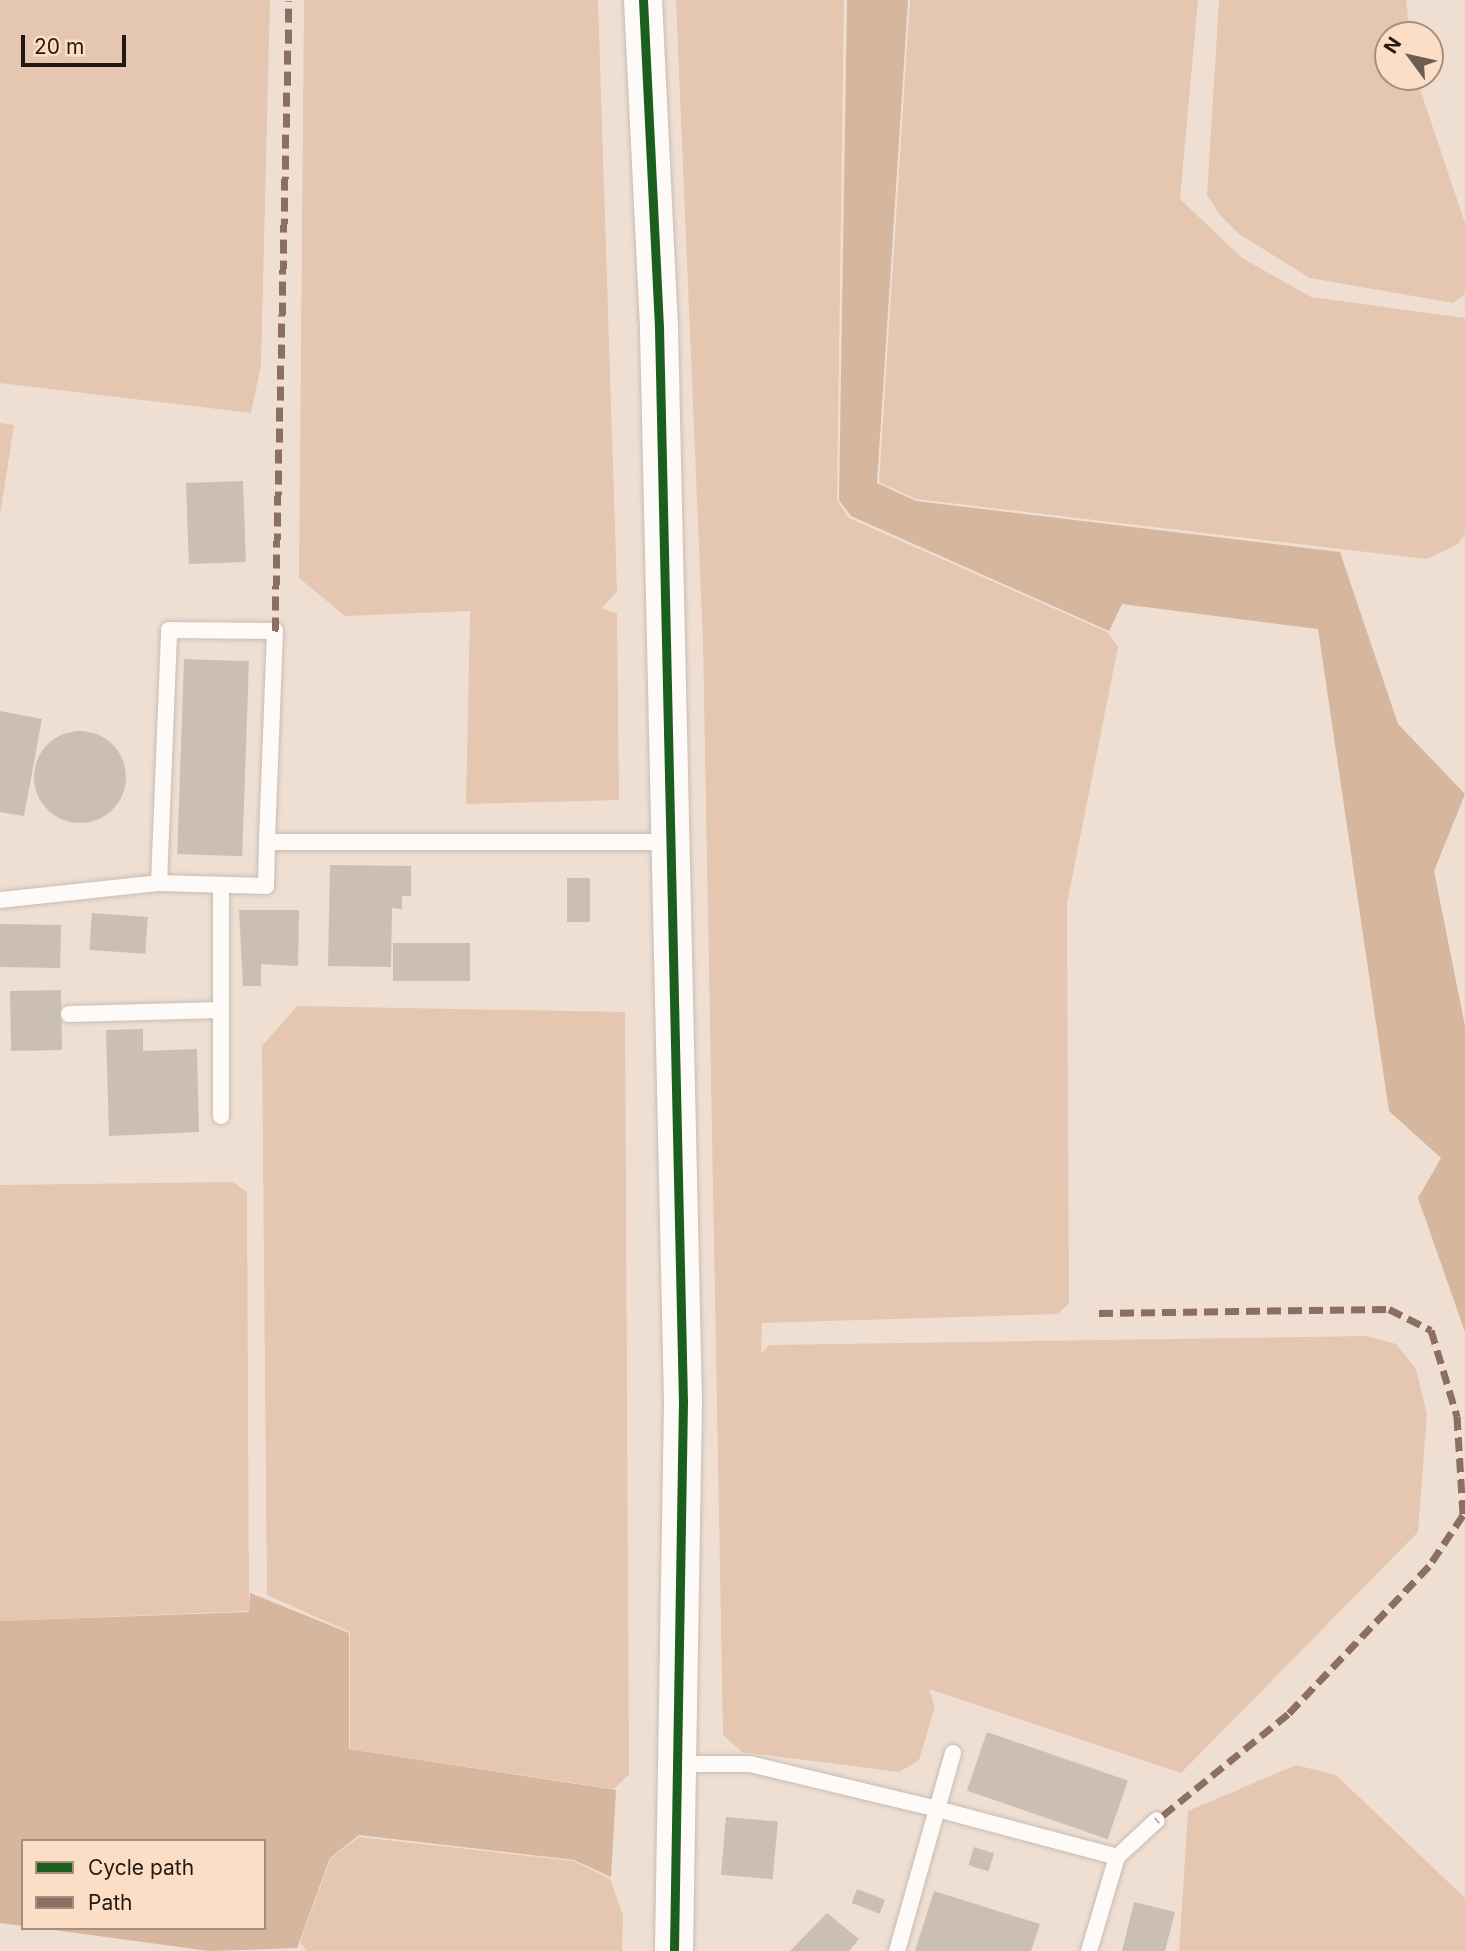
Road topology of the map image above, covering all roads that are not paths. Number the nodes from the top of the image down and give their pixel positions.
1 (643, 0) edge
2 (267, 842) junction
3 (671, 842) junction
4 (159, 883) junction
5 (221, 885) junction
6 (0, 900) edge
7 (221, 1010) junction
8 (69, 1014) dead end
9 (220, 1116) dead end
10 (953, 1753) dead end
11 (678, 1764) junction
12 (937, 1809) junction
13 (1157, 1820) dead end
14 (1117, 1857) junction
15 (674, 1951) edge
16 (898, 1951) edge
17 (1089, 1951) edge

1 - 3 street
2 - 3 lane
2 - 4 lane
2 - 5 lane
3 - 11 street
4 - 5 lane
4 - 6 lane
5 - 7 lane
7 - 8 lane
7 - 9 lane
10 - 12 lane
11 - 12 lane
11 - 15 street
12 - 14 lane
12 - 16 lane
13 - 14 lane
14 - 17 lane

